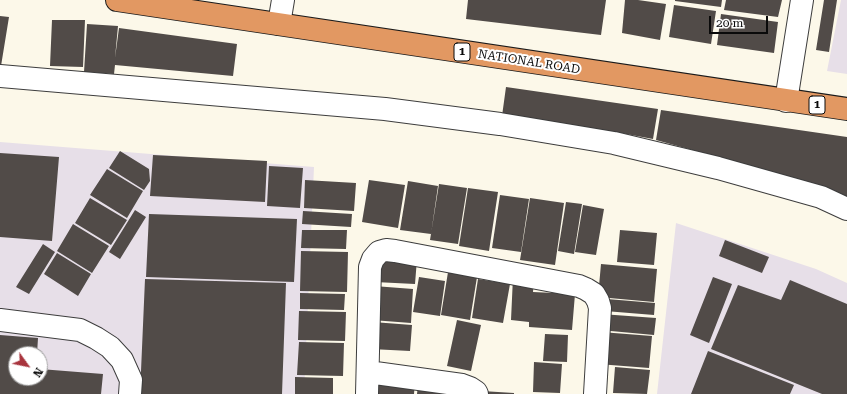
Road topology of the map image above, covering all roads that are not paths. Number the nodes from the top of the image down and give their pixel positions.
1 (117, 0) edge
2 (283, 0) edge
3 (802, 0) edge
4 (279, 24) junction
5 (0, 76) edge
6 (786, 101) junction
7 (847, 110) edge
8 (847, 208) edge
9 (2, 323) edge
10 (368, 372) junction
11 (130, 394) edge
12 (367, 394) edge
13 (477, 394) edge
14 (595, 394) edge

1 - 4 highway, NATIONAL ROAD / 1
2 - 4 street
3 - 6 street
4 - 6 highway, NATIONAL ROAD / 1
5 - 8 street
6 - 7 highway, NATIONAL ROAD / 1
9 - 11 street
10 - 12 street
10 - 13 street
10 - 14 street

